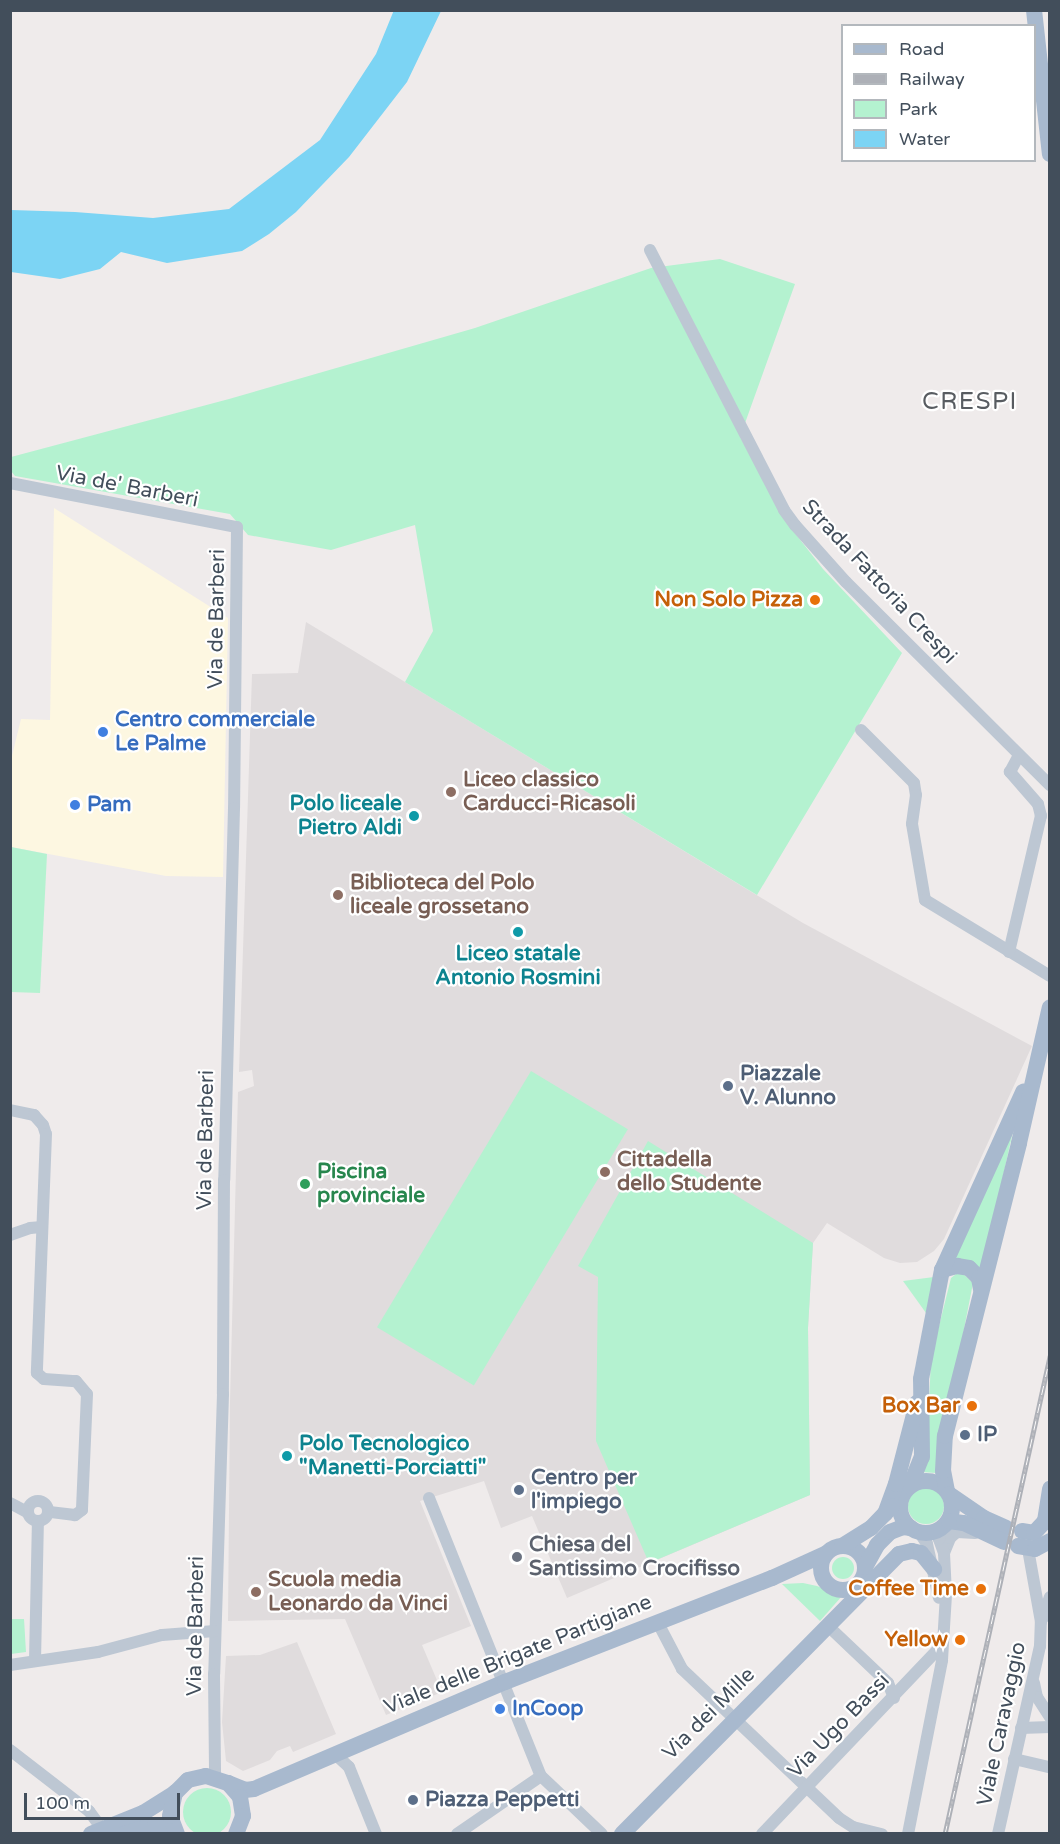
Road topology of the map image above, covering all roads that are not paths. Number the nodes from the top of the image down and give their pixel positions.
1 (1036, 28) edge
2 (1050, 154) edge
3 (650, 250) dead end
4 (10, 483) edge
5 (237, 527) joint
6 (861, 730) dead end
7 (1019, 755) junction
8 (1050, 785) edge
9 (1008, 952) junction
10 (1050, 976) edge
11 (1050, 1007) edge
12 (1039, 1052) junction
13 (10, 1110) edge
14 (42, 1227) junction
15 (10, 1235) edge
16 (942, 1270) junction
17 (981, 1289) junction
18 (921, 1394) junction
19 (1050, 1488) edge
20 (906, 1491) junction
21 (948, 1492) junction
22 (429, 1498) dead end
23 (10, 1503) edge
24 (10, 1511) edge
25 (27, 1512) junction
26 (48, 1512) junction
27 (885, 1514) junction
28 (38, 1521) junction
29 (945, 1525) junction
30 (915, 1530) junction
31 (986, 1534) junction
32 (1026, 1538) edge
33 (842, 1546) junction
34 (944, 1552) junction
35 (825, 1554) junction
36 (866, 1567) junction
37 (934, 1569) junction
38 (776, 1577) junction
39 (825, 1582) junction
40 (850, 1590) junction
41 (1050, 1597) edge
42 (1041, 1622) junction
43 (658, 1623) junction
44 (944, 1623) junction
45 (829, 1625) junction
46 (215, 1631) junction
47 (943, 1644) junction
48 (34, 1661) junction
49 (10, 1665) edge
50 (1033, 1679) junction
51 (505, 1682) junction
52 (894, 1698) junction
53 (1050, 1717) edge
54 (735, 1720) junction
55 (1050, 1727) edge
56 (1021, 1728) junction
57 (10, 1750) edge
58 (334, 1754) junction
59 (1014, 1759) junction
60 (1050, 1767) edge
61 (541, 1776) junction
62 (221, 1780) junction
63 (807, 1788) junction
64 (175, 1793) junction
65 (97, 1831) edge
66 (124, 1833) edge
67 (176, 1833) edge
68 (236, 1833) edge
69 (376, 1833) edge
70 (457, 1833) edge
71 (602, 1833) edge
72 (622, 1833) edge
73 (762, 1833) edge
74 (882, 1833) edge
75 (908, 1833) edge
76 (998, 1833) edge

1 - 2 main road
3 - 7 street, Strada Fattoria Crespi
4 - 5 street, Via de' Barberi
5 - 46 street, Via de Barberi
6 - 9 street
7 - 8 street, Strada Fattoria Crespi
7 - 9 street
9 - 10 street
11 - 12 main road
12 - 16 main road
12 - 17 main road
13 - 14 street
14 - 15 street
14 - 26 street
16 - 17 main road
16 - 18 main road
17 - 21 main road
18 - 20 main road
18 - 27 main road
19 - 32 main road
20 - 21 main road
20 - 27 main road
20 - 30 main road
21 - 29 main road
21 - 32 main road
22 - 51 street
23 - 25 street
24 - 25 street
25 - 26 street
25 - 28 street
26 - 28 street
27 - 33 main road
28 - 48 street
29 - 30 main road
29 - 31 main road
29 - 34 street
30 - 36 main road
30 - 37 street
31 - 32 main road
31 - 34 street
32 - 42 street, Viale Caravaggio
33 - 35 main road
33 - 36 main road
34 - 44 street
35 - 38 main road, Viale delle Brigate Partigiane
35 - 39 main road
36 - 40 main road
37 - 44 street
37 - 45 main road
38 - 39 main road
38 - 43 main road, Viale delle Brigate Partigiane
39 - 40 main road
40 - 45 main road, Via dei Mille
41 - 42 street, Viale Caravaggio
42 - 50 street, Viale Caravaggio
43 - 51 main road, Viale delle Brigate Partigiane
43 - 54 street
44 - 47 street
45 - 52 street
45 - 54 main road, Via dei Mille
46 - 48 street
46 - 62 street, Via de Barberi
47 - 52 street, Via Ugo Bassi
47 - 75 street
48 - 49 street
50 - 53 street
50 - 56 street, Viale Caravaggio
51 - 58 main road, Viale delle Brigate Partigiane
51 - 61 street
52 - 63 street, Via Ugo Bassi
54 - 63 street
54 - 72 main road, Via dei Mille
55 - 56 street
56 - 59 street, Viale Caravaggio
57 - 65 street
58 - 62 main road, Viale delle Brigate Partigiane
58 - 69 street
59 - 60 street
59 - 76 street, Viale Caravaggio
61 - 70 street
61 - 71 street
62 - 64 main road, Viale delle Brigate Partigiane
62 - 68 main road
63 - 73 street, Via Ugo Bassi
63 - 74 street
64 - 65 main road, Viale delle Brigate Partigiane
64 - 67 main road
66 - 67 main road

